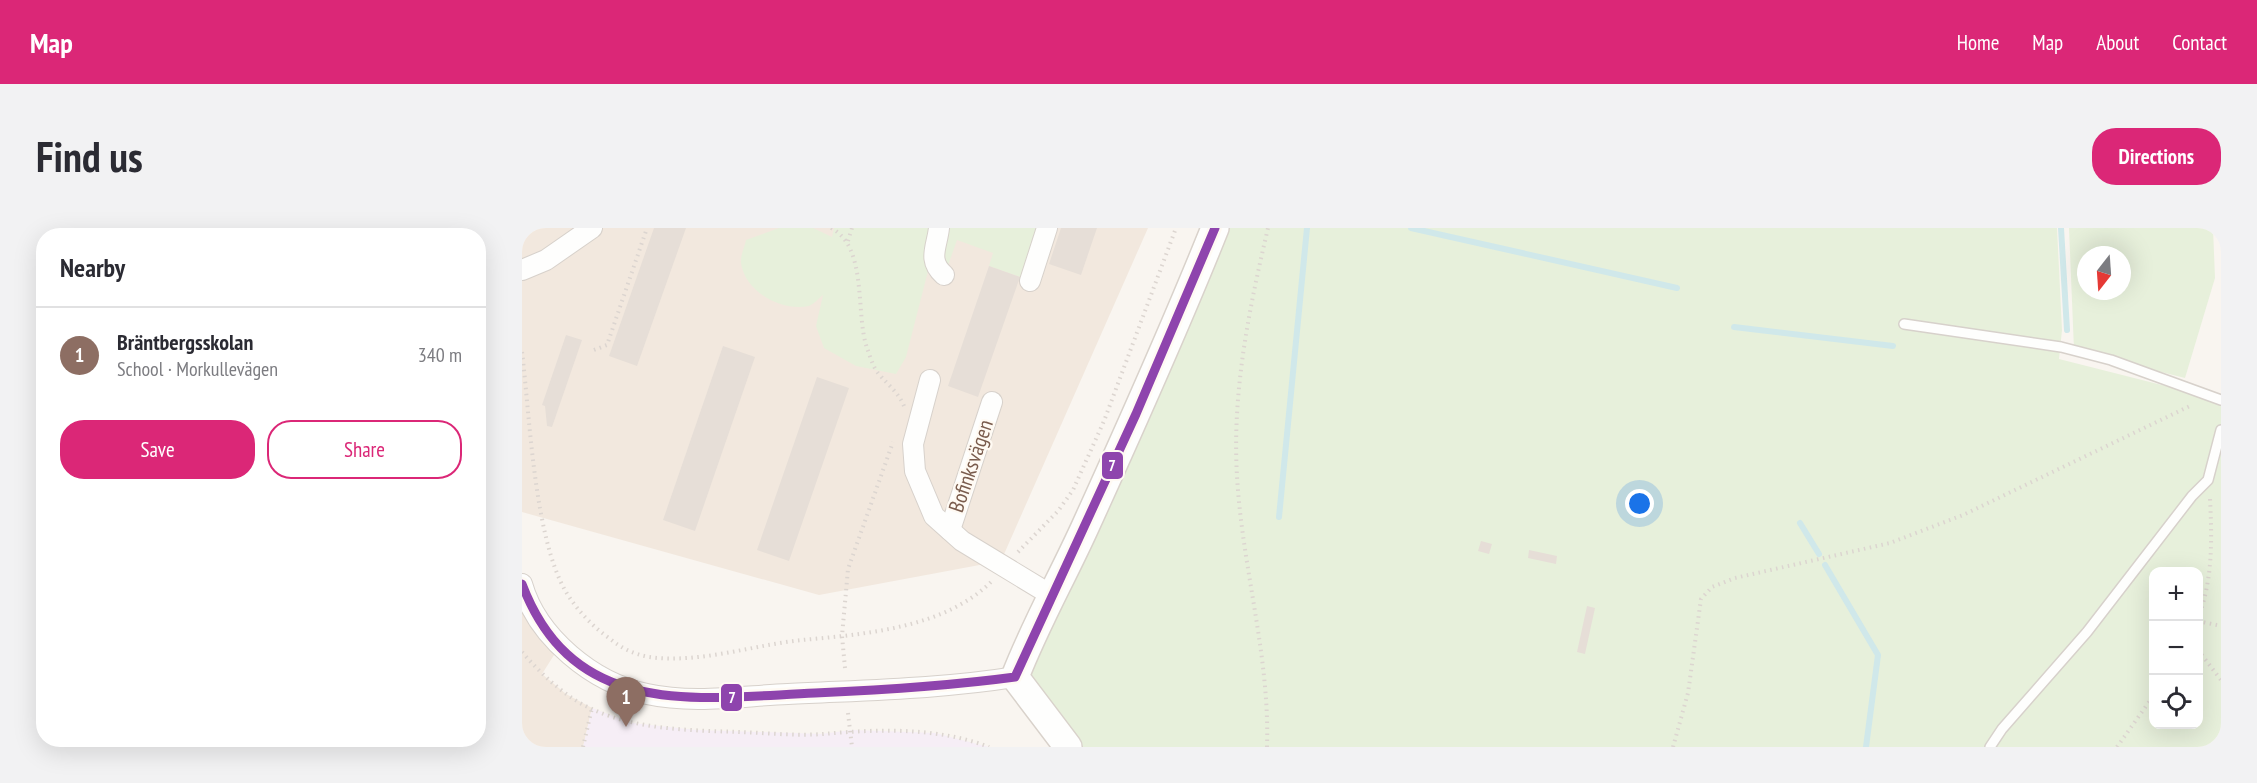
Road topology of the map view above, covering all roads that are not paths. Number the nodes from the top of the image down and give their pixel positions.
1 (592, 228) edge
2 (939, 228) edge
3 (1047, 228) edge
4 (1215, 228) edge
5 (522, 270) edge
6 (944, 275) dead end
7 (1030, 281) dead end
8 (1904, 324) dead end
9 (930, 380) dead end
10 (2221, 400) edge
11 (993, 402) dead end
12 (2221, 430) edge
13 (950, 530) junction
14 (522, 584) edge
15 (1051, 595) junction
16 (1015, 677) junction
17 (1068, 747) edge
18 (1990, 747) edge

1 - 5 street
2 - 6 street
3 - 7 street
4 - 15 street
8 - 10 lane
9 - 13 street, Bofinksvägen
11 - 13 street, Bofinksvägen
12 - 18 lane
13 - 15 street, Bofinksvägen
14 - 16 street
15 - 16 street
16 - 17 street

